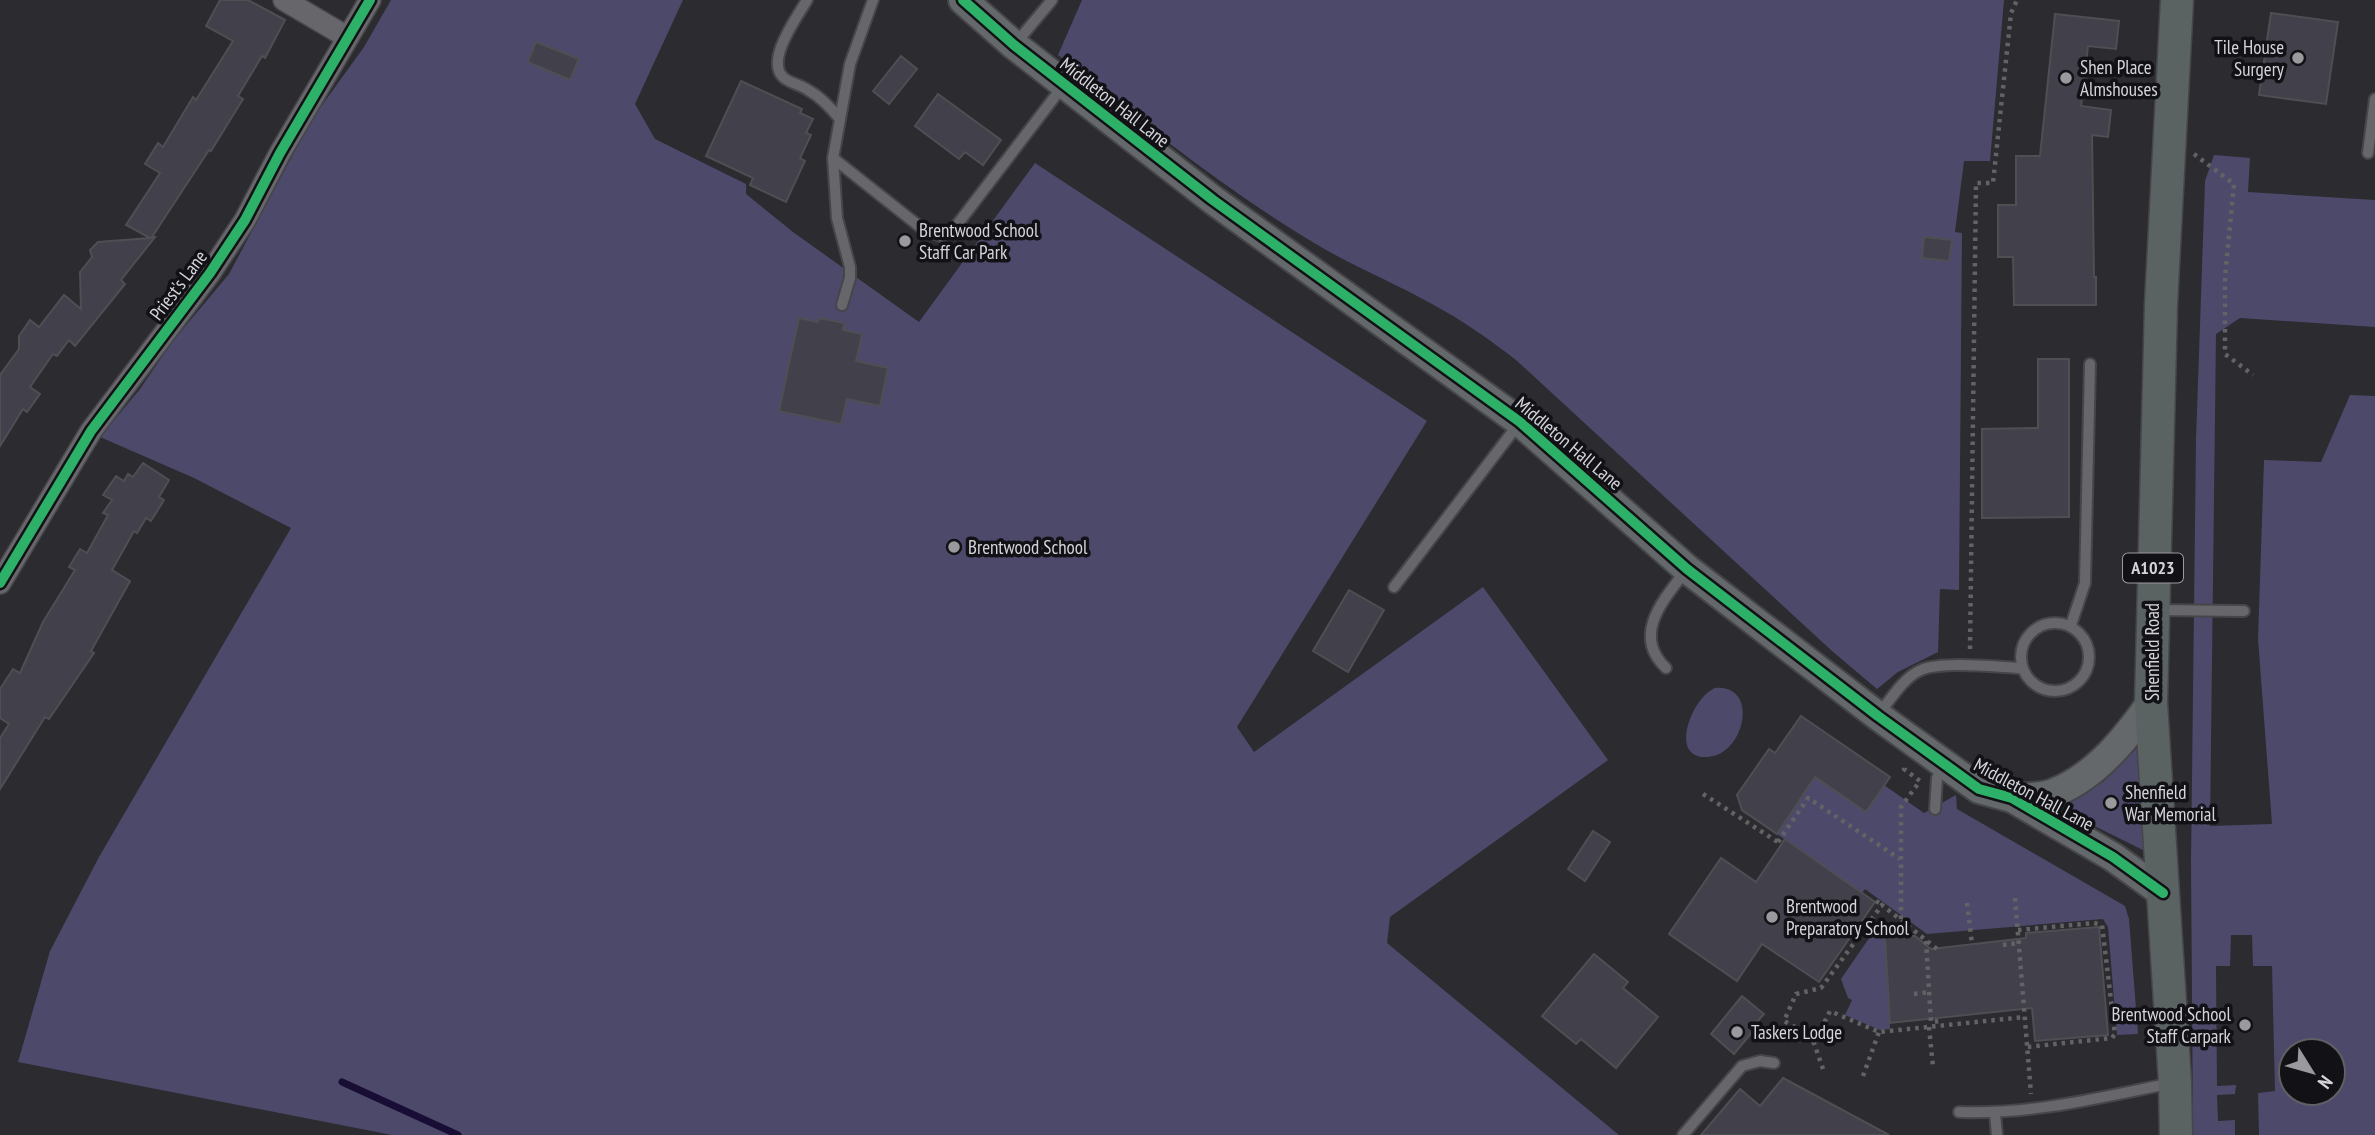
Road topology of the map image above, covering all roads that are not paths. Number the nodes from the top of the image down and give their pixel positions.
1 (284, 0) edge
2 (370, 0) edge
3 (807, 0) edge
4 (873, 0) edge
5 (963, 0) edge
6 (1052, 0) edge
7 (2177, 0) edge
8 (346, 37) junction
9 (1014, 45) junction
10 (1064, 85) junction
11 (2375, 99) edge
12 (840, 119) junction
13 (2368, 153) dead end
14 (832, 158) junction
15 (842, 305) dead end
16 (2090, 364) dead end
17 (1520, 422) junction
18 (1687, 569) junction
19 (0, 583) edge
20 (1394, 587) dead end
21 (2152, 610) junction
22 (2244, 611) dead end
23 (2071, 625) junction
24 (1666, 668) dead end
25 (2021, 668) junction
26 (2151, 703) junction
27 (1878, 716) junction
28 (1946, 765) junction
29 (2012, 798) junction
30 (1935, 809) dead end
31 (2163, 892) junction
32 (1774, 1063) dead end
33 (2175, 1082) junction
34 (1959, 1112) dead end
35 (1995, 1114) junction
36 (1683, 1135) edge
37 (1997, 1135) edge
38 (2176, 1135) edge

1 - 8 street
2 - 8 street, Priest's Lane
3 - 12 lane
4 - 12 lane
5 - 9 street, Middleton Hall Lane
6 - 9 lane
7 - 21 main road, Shenfield Road / A1023
8 - 19 street, Priest's Lane
9 - 10 street, Middleton Hall Lane
10 - 14 lane
10 - 17 street, Middleton Hall Lane
11 - 13 lane
12 - 14 lane
14 - 15 lane
16 - 23 lane
17 - 18 street, Middleton Hall Lane
17 - 20 lane
18 - 24 lane
18 - 27 street, Middleton Hall Lane
21 - 22 lane
21 - 26 main road, Shenfield Road / A1023
23 - 25 lane
23 - 25 lane
25 - 27 lane
26 - 29 street, Middleton Hall Lane
26 - 31 main road, Shenfield Road / A1023
27 - 28 street, Middleton Hall Lane
28 - 29 street, Middleton Hall Lane
28 - 30 lane
29 - 31 street, Middleton Hall Lane
31 - 33 main road, Shenfield Road / A1023
32 - 36 lane
33 - 35 lane
33 - 38 main road, Shenfield Road / A1023
34 - 35 lane
35 - 37 lane

